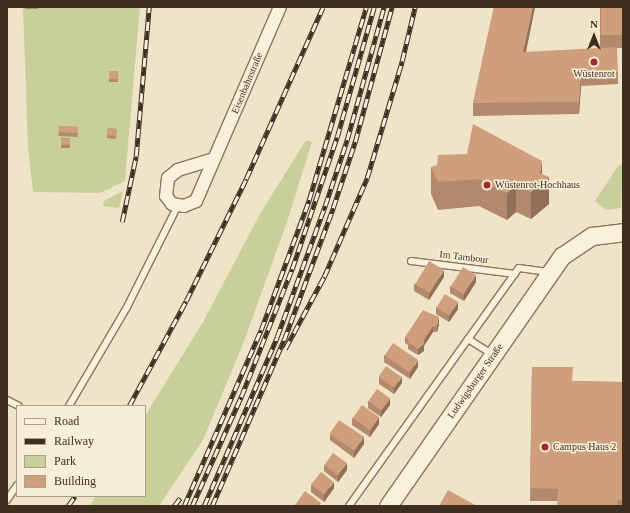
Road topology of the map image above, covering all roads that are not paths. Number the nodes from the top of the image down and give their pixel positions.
1 (280, 7) edge
2 (214, 159) junction
3 (178, 205) junction
4 (623, 232) edge
5 (411, 261) dead end
6 (549, 272) junction
7 (515, 274) junction
8 (468, 339) junction
9 (494, 355) junction
10 (7, 400) edge
11 (17, 405) edge
12 (70, 405) edge
13 (16, 486) edge
14 (7, 500) edge
15 (349, 506) edge
16 (388, 506) edge

1 - 2 street, Eisenbahnstraße
2 - 3 street, Eisenbahnstraße
2 - 3 street
3 - 12 lane
4 - 6 main road, Ludwigsburger Straße
5 - 7 lane, Im Tambour
6 - 7 lane
6 - 9 main road, Ludwigsburger Straße
7 - 8 lane
8 - 9 lane
8 - 15 lane
9 - 16 main road, Ludwigsburger Straße
10 - 11 lane
13 - 14 lane

